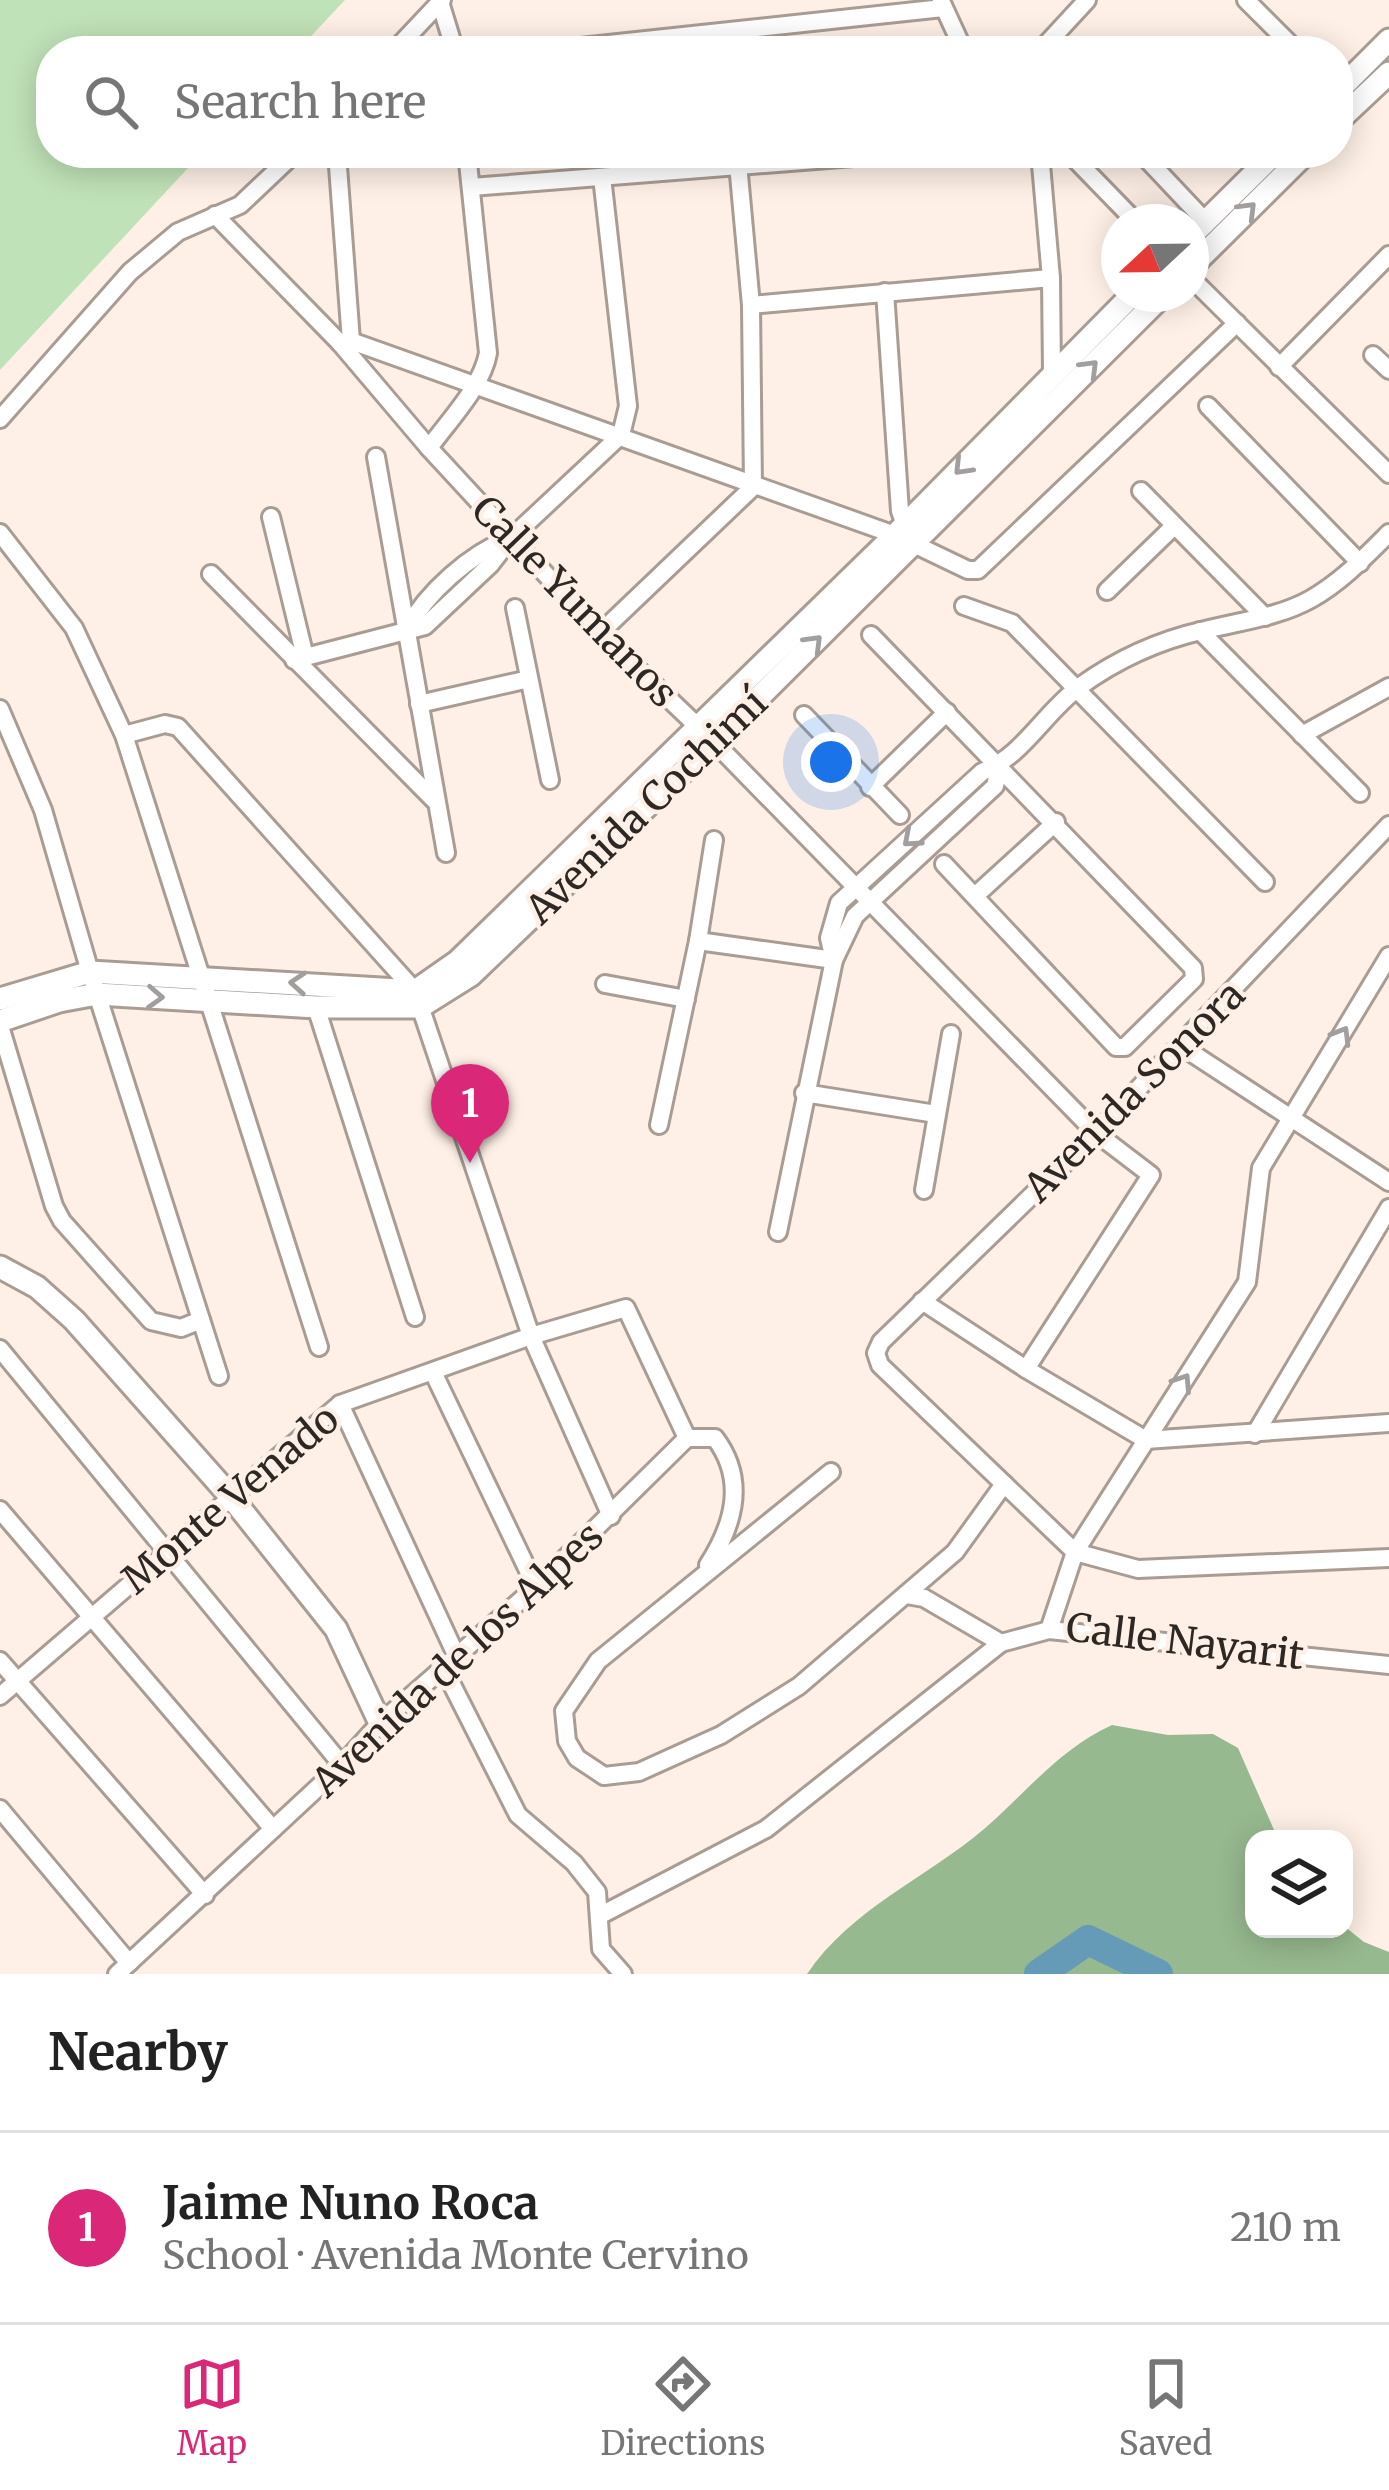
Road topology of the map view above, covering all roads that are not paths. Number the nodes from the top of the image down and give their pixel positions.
1 (1087, 0) edge
2 (1246, 0) edge
3 (441, 1) edge
4 (942, 4) edge
5 (408, 36) edge
6 (450, 36) edge
7 (670, 36) edge
8 (957, 36) edge
9 (1054, 36) edge
10 (1282, 36) edge
11 (1389, 40) edge
12 (1389, 74) edge
13 (1353, 76) edge
14 (1353, 107) edge
15 (280, 168) edge
16 (338, 168) edge
17 (469, 168) edge
18 (696, 168) edge
19 (738, 168) edge
20 (1041, 168) edge
21 (1084, 168) edge
22 (1153, 168) edge
23 (1260, 168) edge
24 (1291, 168) edge
25 (602, 177) junction
26 (471, 187) junction
27 (1119, 204) edge
28 (1180, 204) edge
29 (215, 215) junction
30 (1209, 218) edge
31 (1209, 249) edge
32 (1389, 255) edge
33 (1052, 278) junction
34 (885, 292) junction
35 (1209, 296) edge
36 (751, 304) junction
37 (1115, 312) edge
38 (1145, 312) edge
39 (1237, 323) junction
40 (346, 342) junction
41 (1373, 356) dead end
42 (1279, 367) junction
43 (1389, 370) edge
44 (1052, 374) junction
45 (474, 385) junction
46 (1208, 406) dead end
47 (0, 418) edge
48 (621, 435) junction
49 (429, 448) junction
50 (376, 457) dead end
51 (1389, 474) edge
52 (753, 487) junction
53 (1141, 491) dead end
54 (271, 517) dead end
55 (1174, 526) junction
56 (1389, 532) edge
57 (0, 533) edge
58 (904, 535) junction
59 (511, 538) junction
60 (1360, 563) junction
61 (211, 574) dead end
62 (1108, 591) dead end
63 (964, 606) dead end
64 (515, 608) dead end
65 (1264, 617) junction
66 (406, 630) junction
67 (1200, 631) junction
68 (600, 633) junction
69 (871, 635) dead end
70 (299, 658) junction
71 (529, 679) junction
72 (1389, 687) edge
73 (1076, 689) junction
74 (419, 704) junction
75 (0, 709) edge
76 (947, 712) junction
77 (803, 716) dead end
78 (124, 735) junction
79 (707, 735) junction
80 (1302, 735) junction
81 (1000, 765) junction
82 (550, 780) dead end
83 (871, 787) junction
84 (1360, 793) dead end
85 (435, 801) junction
86 (900, 815) dead end
87 (950, 816) junction
88 (1056, 822) junction
89 (1385, 834) edge
90 (714, 840) dead end
91 (446, 853) dead end
92 (944, 864) dead end
93 (1265, 883) dead end
94 (855, 888) junction
95 (976, 895) junction
96 (869, 902) junction
97 (698, 940) junction
98 (1389, 956) edge
99 (834, 960) junction
100 (90, 971) junction
101 (605, 984) dead end
102 (204, 988) junction
103 (97, 994) junction
104 (0, 999) edge
105 (417, 999) junction
106 (686, 999) junction
107 (316, 1007) junction
108 (0, 1023) edge
109 (951, 1034) dead end
110 (1181, 1046) junction
111 (804, 1093) junction
112 (936, 1114) junction
113 (1292, 1120) junction
114 (659, 1124) dead end
115 (1096, 1133) junction
116 (1389, 1182) edge
117 (924, 1190) dead end
118 (1389, 1208) edge
119 (778, 1232) dead end
120 (0, 1267) edge
121 (922, 1301) junction
122 (415, 1316) dead end
123 (201, 1320) junction
124 (531, 1336) junction
125 (319, 1347) dead end
126 (0, 1348) edge
127 (876, 1353) joint
128 (1026, 1370) junction
129 (434, 1372) junction
130 (219, 1376) dead end
131 (340, 1404) junction
132 (1389, 1423) edge
133 (1255, 1434) junction
134 (687, 1438) junction
135 (1146, 1440) junction
136 (831, 1472) dead end
137 (1004, 1484) junction
138 (231, 1497) junction
139 (0, 1510) edge
140 (611, 1516) junction
141 (168, 1552) junction
142 (1075, 1552) junction
143 (1389, 1558) edge
144 (695, 1582) junction
145 (536, 1587) junction
146 (907, 1594) junction
147 (89, 1616) junction
148 (1049, 1630) junction
149 (1000, 1643) junction
150 (0, 1661) edge
151 (451, 1663) junction
152 (1389, 1666) edge
153 (16, 1681) junction
154 (0, 1696) edge
155 (380, 1723) junction
156 (342, 1765) junction
157 (0, 1809) edge
158 (273, 1829) junction
159 (205, 1895) junction
160 (599, 1916) junction
161 (123, 1969) edge
162 (623, 1974) edge

1 - 9 street
2 - 10 street
3 - 5 street
3 - 6 street
4 - 7 street
4 - 8 street
11 - 13 street
12 - 14 street
15 - 29 street
16 - 40 street
17 - 26 street
18 - 25 street
19 - 36 street
20 - 33 street
21 - 27 street
22 - 28 street
23 - 30 street
31 -> 24 street
25 - 26 street
25 - 48 street
26 - 45 street
29 - 40 street, Calle Yumanos
29 - 47 street
32 - 42 street
33 - 34 street
33 - 44 street
34 - 36 street
34 - 58 street
35 - 39 street
36 - 52 street
37 - 44 street, Avenida Cochimí
58 -> 38 street, Avenida Cochimí
39 - 42 street
39 - 58 street
40 - 45 street
40 - 49 street, Calle Yumanos
41 - 43 street
42 - 51 street
44 -> 58 street, Avenida Cochimí
45 - 48 street
45 - 49 street
46 - 60 street
48 - 52 street
48 - 59 street
49 - 59 street, Calle Yumanos
50 - 66 street
52 - 58 street
52 - 68 street
53 - 55 street
54 - 70 street
55 - 62 street
55 - 65 street
56 - 60 street
57 - 78 street
58 - 79 street, Avenida Cochimí
59 - 66 street
59 - 68 street, Calle Yumanos
60 - 65 street
61 - 70 street
63 - 73 street
64 - 71 street
65 - 67 street
66 - 70 street
66 - 74 street
67 - 73 street
67 - 80 street
68 - 79 street, Calle Yumanos
69 - 76 street
70 - 85 street
71 - 74 street
71 - 82 street
72 - 80 street
73 - 81 street
73 - 93 street
74 - 85 street
75 - 100 street
76 - 81 street
76 - 83 street
77 - 83 street
78 - 102 street
78 - 105 street
79 - 94 street, Calle Yumanos
79 - 105 street, Avenida Cochimí
80 - 84 street
81 - 87 street
81 - 88 street
83 - 86 street
85 - 91 street
87 -> 94 street
87 - 96 street
88 - 95 street
88 - 95 street
89 - 110 street, Avenida Sonora
90 - 97 street
92 - 95 street
94 - 96 street, Calle Yumanos
94 - 99 street
96 - 99 street
96 - 115 street, Calle Yumanos
97 - 99 street
97 - 106 street
113 -> 98 street
99 - 111 street
100 - 102 street
100 - 103 street
100 - 104 street
101 - 106 street
103 -> 102 street
105 -> 102 street
102 - 107 street
102 - 125 street
103 - 108 street
103 - 123 street
105 - 107 street
105 - 124 street
106 - 114 street
107 - 122 street
108 - 123 street
109 - 112 street
110 - 113 street
110 - 115 street, Avenida Sonora
111 - 112 street
111 - 119 street
112 - 117 street
113 - 116 street
135 -> 113 street
115 - 121 street, Avenida Sonora
115 - 128 street, Calle Yumanos
118 - 133 street
120 - 138 street
121 - 127 street, Avenida Sonora
121 - 128 street
123 - 130 street
124 - 129 street, Monte Venado
124 - 134 street, Monte Venado
124 - 140 street
126 - 141 street
127 - 137 street, Calle Nayarit
128 - 135 street
129 - 131 street, Monte Venado
129 - 145 street
131 - 138 street, Monte Venado
131 - 151 street
132 - 133 street
133 - 135 street
134 - 140 street, Avenida de los Alpes
134 - 144 street
135 - 142 street
136 - 144 street
137 - 142 street, Calle Nayarit
137 - 146 street
138 - 141 street, Monte Venado
138 - 155 street
139 - 147 street
140 - 145 street, Avenida de los Alpes
141 - 147 street, Monte Venado
141 - 156 street
142 - 143 street
142 - 148 street, Calle Nayarit
144 - 146 street
145 - 151 street, Avenida de los Alpes
146 - 149 street
147 - 153 street, Monte Venado
147 - 158 street
148 - 149 street
148 - 152 street, Calle Nayarit
149 - 160 street
150 - 153 street
151 - 155 street, Avenida de los Alpes
151 - 160 street
153 - 154 street, Monte Venado
153 - 159 street
155 - 156 street, Avenida de los Alpes
156 - 158 street, Avenida de los Alpes
157 - 161 street
158 - 159 street, Avenida de los Alpes
159 - 161 street, Avenida de los Alpes
160 - 162 street

